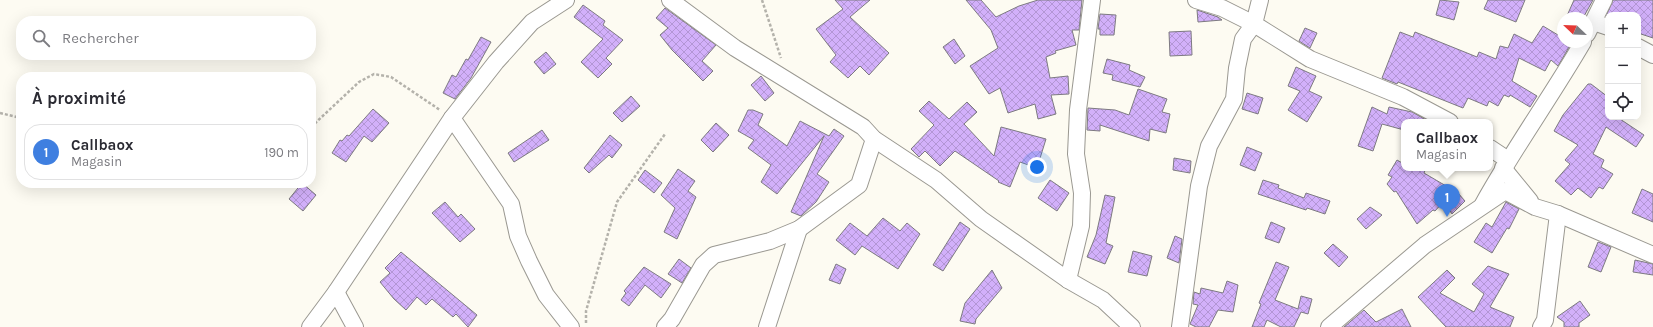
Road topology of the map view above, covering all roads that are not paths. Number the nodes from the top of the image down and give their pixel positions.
1 (566, 0) edge
2 (670, 0) edge
3 (1092, 0) edge
4 (1196, 0) edge
5 (1260, 0) edge
6 (1604, 0) edge
7 (1593, 22) edge
8 (1254, 24) junction
9 (1605, 27) edge
10 (1593, 28) edge
11 (1579, 48) edge
12 (1641, 49) edge
13 (1653, 55) edge
14 (452, 118) junction
15 (1444, 119) edge
16 (874, 139) junction
17 (1493, 151) edge
18 (1506, 164) junction
19 (1482, 205) junction
20 (1535, 207) junction
21 (1558, 214) junction
22 (799, 229) junction
23 (1653, 255) edge
24 (1068, 280) junction
25 (336, 292) junction
26 (310, 327) edge
27 (355, 327) edge
28 (571, 327) edge
29 (665, 327) edge
30 (767, 327) edge
31 (1132, 327) edge
32 (1180, 327) edge
33 (1329, 327) edge
34 (1541, 327) edge

1 - 14 street
2 - 16 street
3 - 24 street
4 - 8 street
5 - 8 street
6 - 7 street
8 - 15 street
8 - 32 street
9 - 10 street
11 - 18 street
12 - 13 street
14 - 25 street
14 - 28 street
16 - 22 street
16 - 24 street
17 - 18 street
18 - 19 street
18 - 20 street
19 - 20 street
19 - 33 street
20 - 21 street
21 - 23 street
21 - 34 street
22 - 29 street
22 - 30 street
24 - 31 street
25 - 26 street
25 - 27 street

